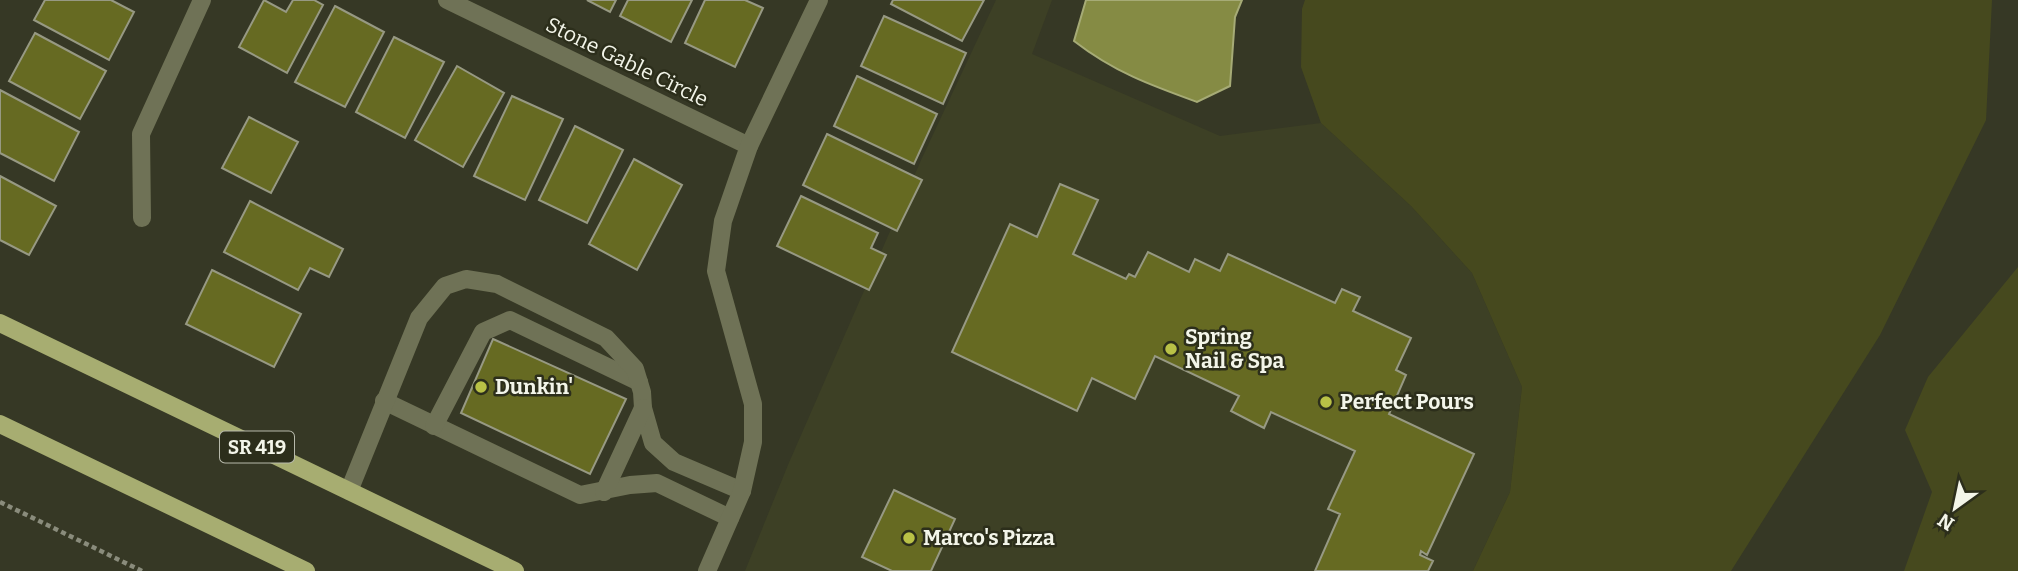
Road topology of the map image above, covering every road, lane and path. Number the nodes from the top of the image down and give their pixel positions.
1 (202, 0) edge
2 (447, 0) edge
3 (819, 0) edge
4 (750, 146) junction
5 (142, 218) dead end
6 (0, 323) edge
7 (639, 382) junction
8 (384, 401) junction
9 (642, 408) junction
10 (0, 424) edge
11 (434, 426) junction
12 (349, 491) junction
13 (742, 491) junction
14 (604, 492) junction
15 (0, 502) edge
16 (730, 519) junction
17 (142, 571) edge
18 (306, 571) edge
19 (515, 571) edge
20 (707, 571) edge

1 - 5 street
2 - 4 street, Stone Gable Circle
3 - 4 street
4 - 13 street
6 - 12 main road, SR 419
7 - 8 street
7 - 9 street
7 - 11 street
8 - 11 street
8 - 12 street
9 - 13 street
9 - 14 street
10 - 18 main road
11 - 14 street
12 - 19 main road, SR 419
13 - 16 street
14 - 16 street
15 - 17 path
16 - 20 street

